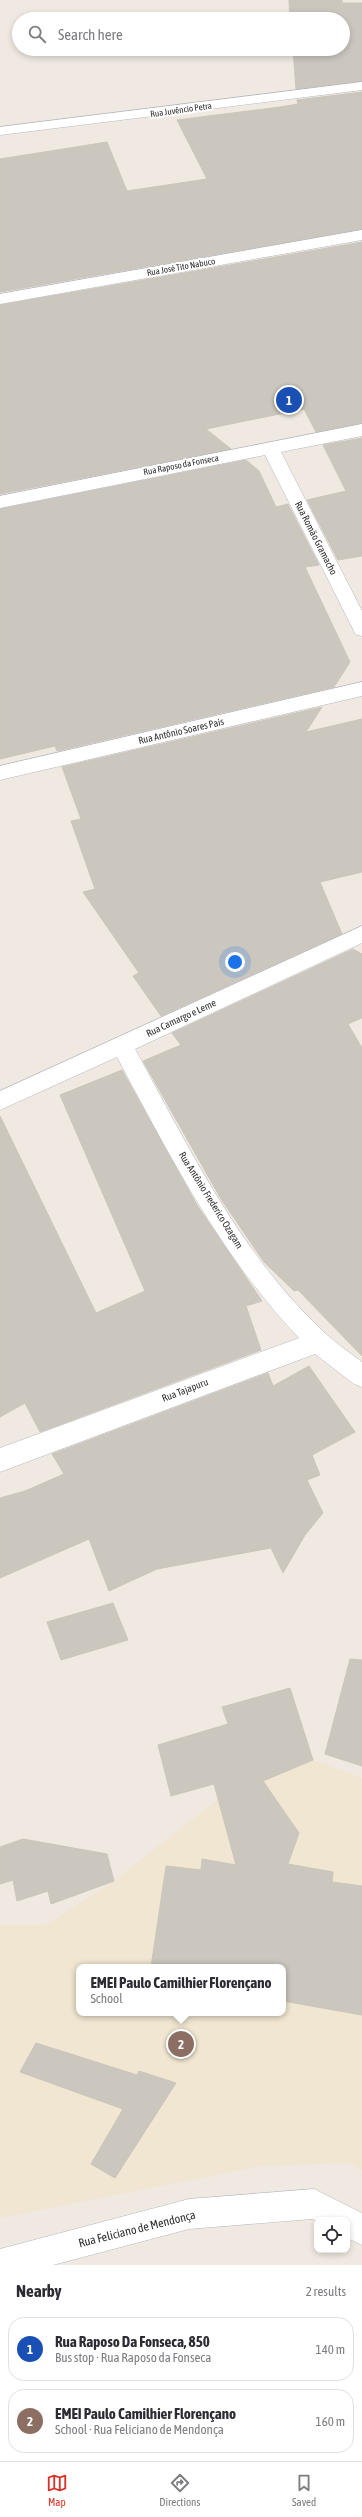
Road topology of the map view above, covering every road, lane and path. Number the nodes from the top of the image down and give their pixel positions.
1 (362, 86) edge
2 (0, 131) edge
3 (362, 235) edge
4 (0, 299) edge
5 (362, 430) edge
6 (270, 447) junction
7 (0, 502) edge
8 (362, 629) edge
9 (362, 689) edge
10 (0, 773) edge
11 (362, 934) edge
12 (122, 1045) junction
13 (0, 1101) edge
14 (318, 1342) junction
15 (362, 1376) edge
16 (0, 1460) edge
17 (338, 2217) edge
18 (350, 2223) edge
19 (362, 2230) edge
20 (0, 2264) edge

1 - 2 street, Rua Juvêncio Petra
3 - 4 street, Rua José Tito Nabuco
5 - 6 street, Rua Raposo da Fonseca
6 - 7 street, Rua Raposo da Fonseca
6 - 8 street, Rua Romão Gramacho
9 - 10 street, Rua Antônio Soares Pais
11 - 12 street, Rua Camargo e Leme
12 - 13 street, Rua Camargo e Leme
12 - 14 street, Rua Antônio Frederico Ozagam
14 - 15 street
14 - 16 street, Rua Tajapuru
17 - 20 street, Rua Feliciano de Mendonça
18 - 19 street, Rua Feliciano de Mendonça

